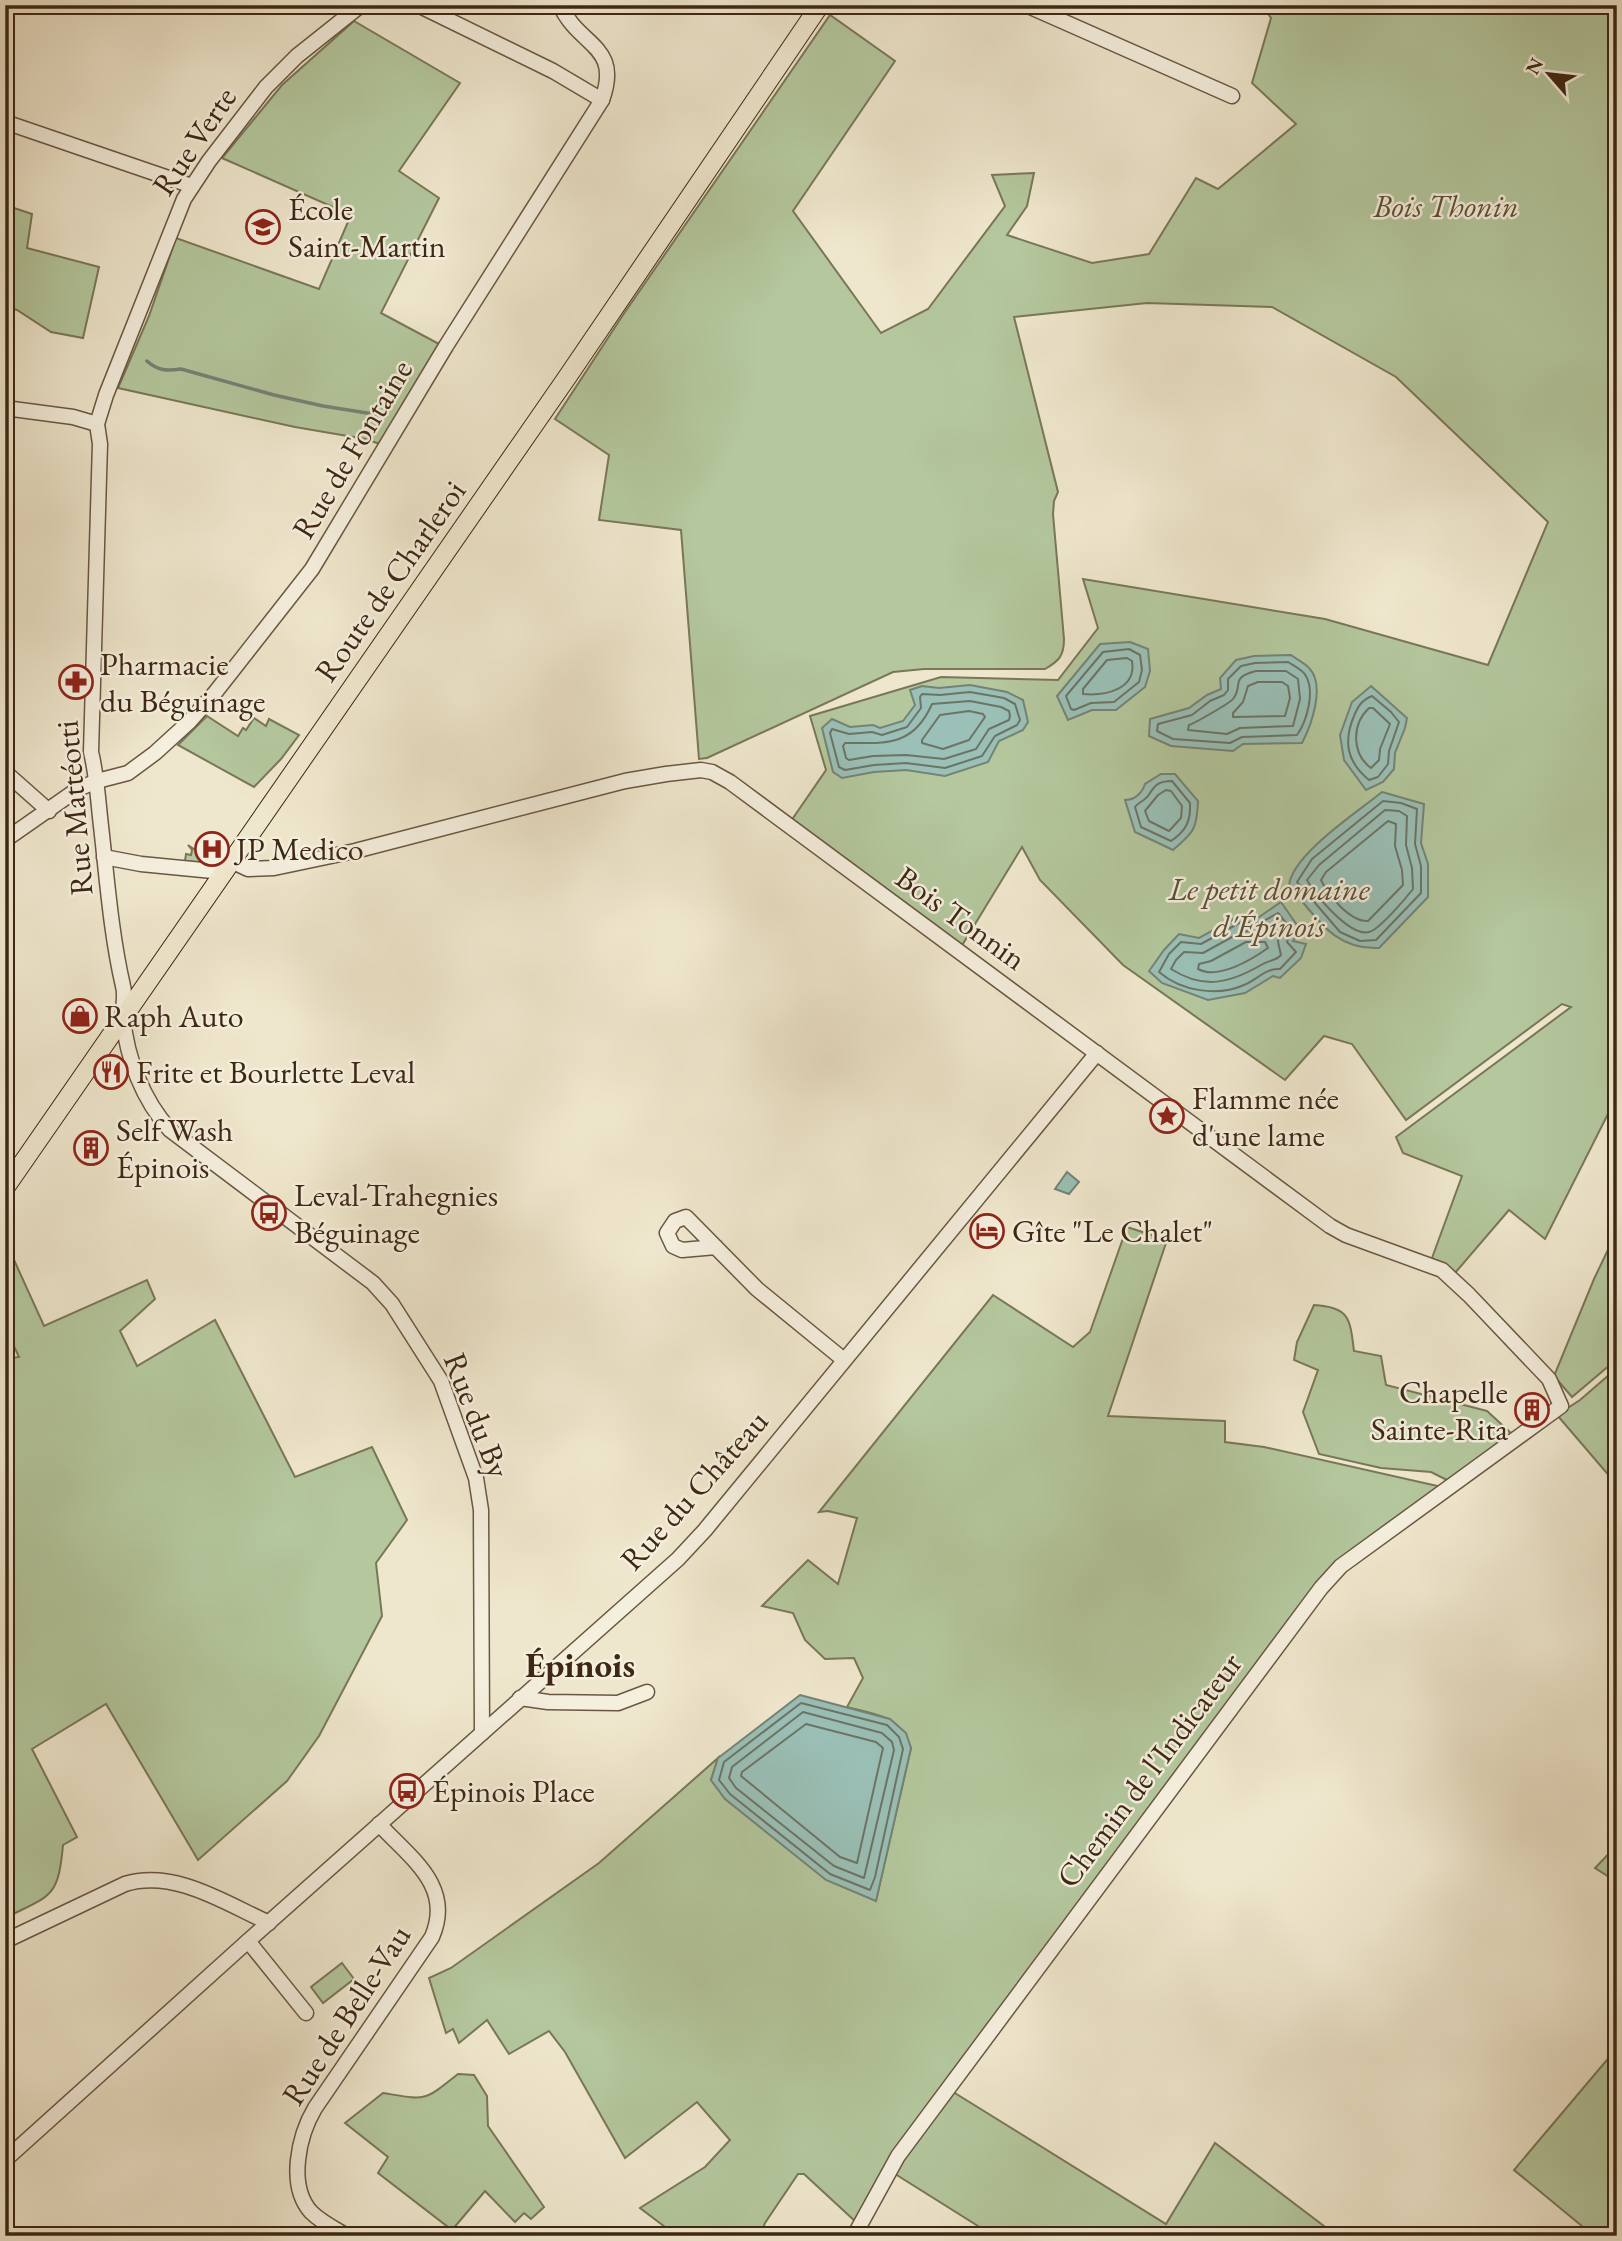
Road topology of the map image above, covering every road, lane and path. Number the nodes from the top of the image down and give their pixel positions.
1 (361, 5) edge
2 (418, 5) edge
3 (560, 5) edge
4 (820, 5) edge
5 (1026, 5) edge
6 (1232, 96) dead end
7 (602, 100) junction
8 (5, 122) edge
9 (192, 186) junction
10 (5, 408) edge
11 (97, 424) junction
12 (5, 772) edge
13 (97, 781) junction
14 (49, 811) junction
15 (5, 840) edge
16 (104, 856) junction
17 (227, 867) junction
18 (123, 1017) junction
19 (1097, 1053) junction
20 (5, 1188) edge
21 (716, 1247) dead end
22 (844, 1360) junction
23 (1561, 1406) joint
24 (648, 1692) dead end
25 (520, 1698) junction
26 (482, 1733) junction
27 (379, 1824) junction
28 (269, 1923) junction
29 (5, 1941) edge
30 (248, 1941) junction
31 (306, 2013) dead end
32 (5, 2160) edge
33 (347, 2236) edge
34 (854, 2236) edge

1 - 9 street, Rue Verte
2 - 7 street
3 - 7 street, Rue de Fontaine
4 - 17 main road, Route de Charleroi
5 - 6 street
7 - 13 street, Rue de Fontaine
8 - 9 street
9 - 11 street, Rue Verte
10 - 11 street
11 - 13 street, Rue Mattéotti
12 - 14 street
13 - 14 street, Rue de Fontaine
13 - 16 street, Rue Mattéotti
14 - 15 street, Rue de Fontaine
16 - 17 street, Bois Tonnin
16 - 18 street, Rue Mattéotti
17 - 18 main road, Route de Charleroi
17 - 19 street, Bois Tonnin
18 - 20 main road, Route de Charleroi
18 - 26 street, Rue du By
19 - 22 street, Rue du Château
19 - 23 street, Bois Tonnin
21 - 22 street
22 - 25 street, Rue du Château
23 - 34 street, Chemin de l'Indicateur
24 - 25 street
25 - 26 street, Rue du Château
26 - 27 street
27 - 28 street
27 - 33 street, Rue de Belle-Vau
28 - 29 street
28 - 30 street
30 - 31 street
30 - 32 street

